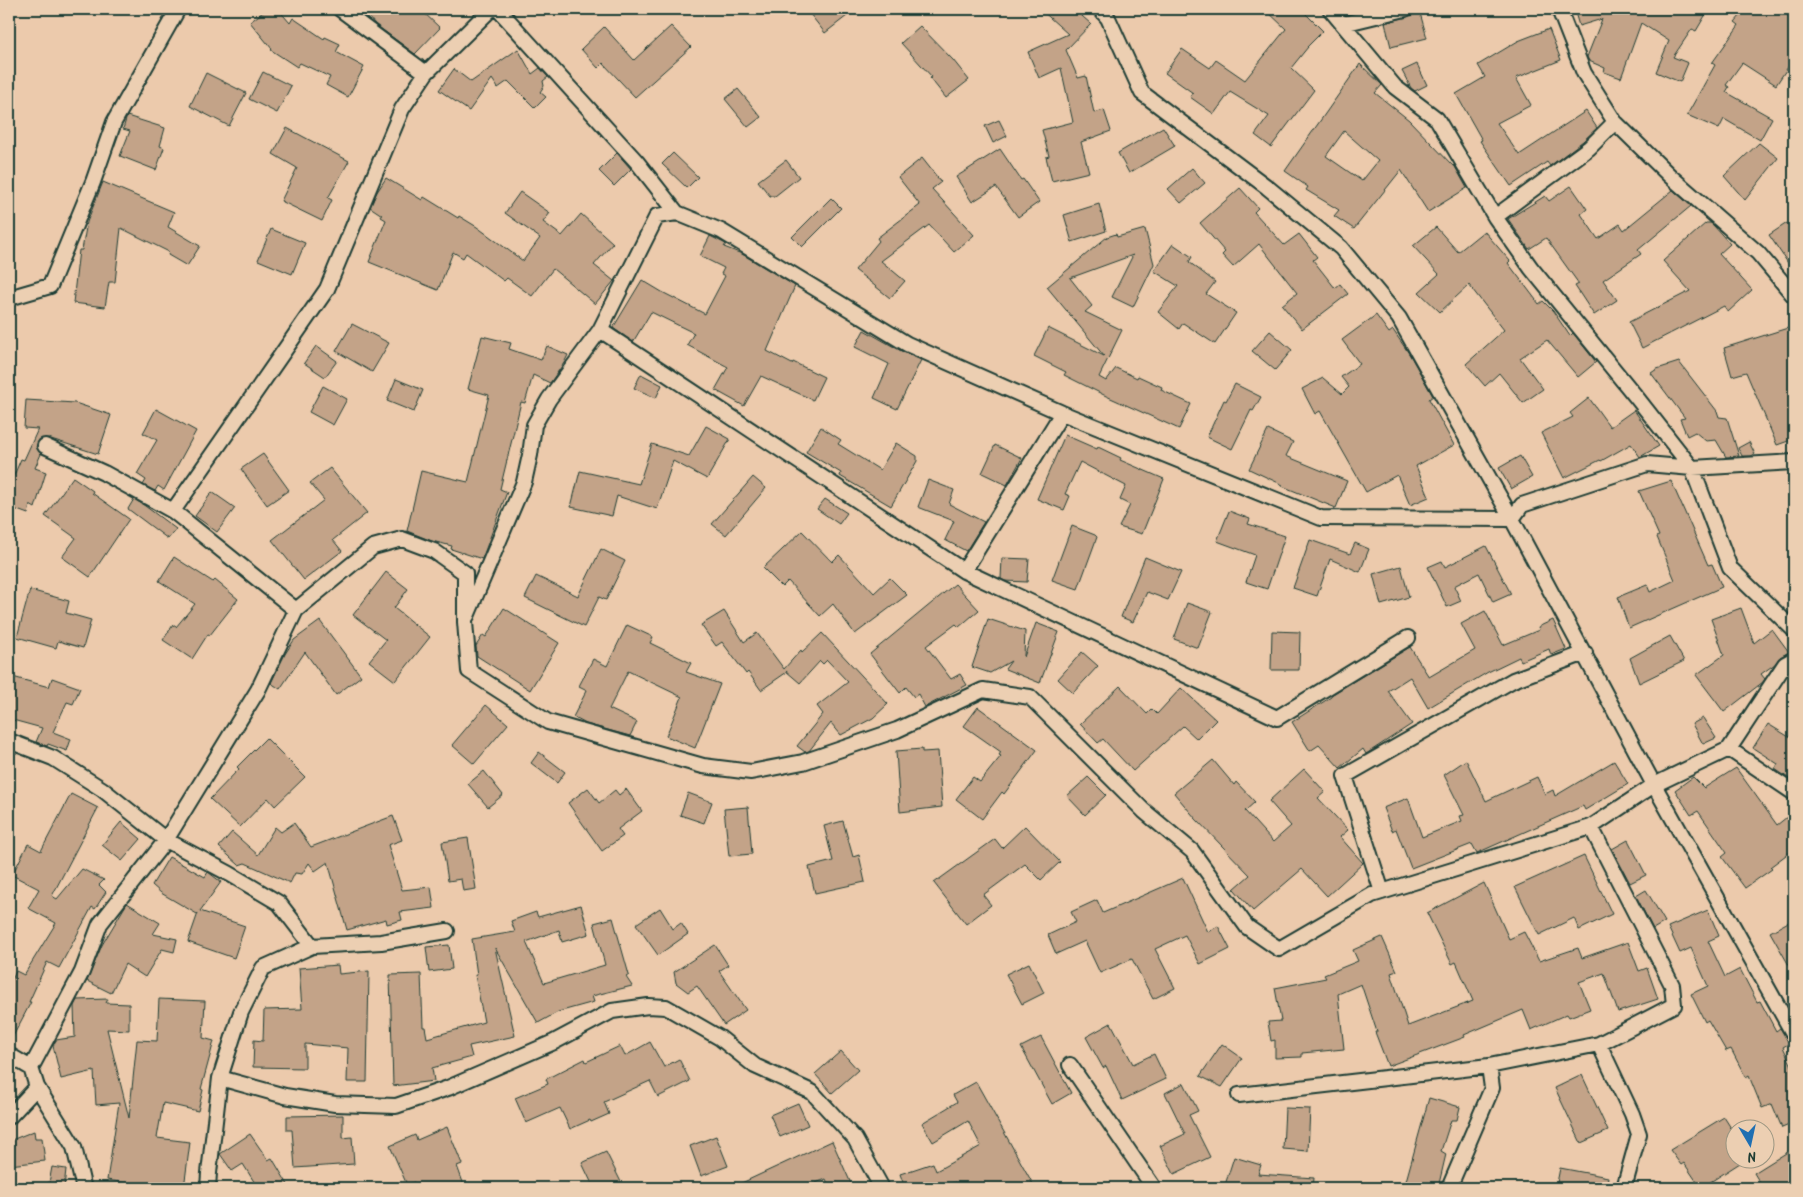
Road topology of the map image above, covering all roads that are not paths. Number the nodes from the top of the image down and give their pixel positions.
1 (178, 9) edge
2 (340, 9) edge
3 (491, 9) edge
4 (498, 9) edge
5 (1100, 9) edge
6 (1330, 9) edge
7 (1405, 9) edge
8 (1558, 9) edge
9 (1343, 24) junction
10 (426, 73) junction
11 (1615, 122) junction
12 (677, 213) junction
13 (1496, 217) junction
14 (1794, 296) edge
15 (9, 298) edge
16 (600, 330) junction
17 (1062, 413) junction
18 (45, 446) dead end
19 (1794, 462) edge
20 (1692, 468) junction
21 (173, 511) junction
22 (1512, 520) junction
23 (964, 571) junction
24 (296, 610) junction
25 (465, 622) junction
26 (1794, 630) edge
27 (1408, 638) dead end
28 (1585, 653) junction
29 (1794, 659) edge
30 (9, 741) edge
31 (1729, 749) junction
32 (1654, 785) junction
33 (1794, 793) edge
34 (1590, 827) junction
35 (166, 840) junction
36 (1382, 892) junction
37 (446, 931) dead end
38 (312, 946) junction
39 (1794, 1035) edge
40 (1599, 1044) junction
41 (9, 1055) edge
42 (1070, 1065) dead end
43 (1489, 1066) junction
44 (31, 1068) junction
45 (220, 1078) junction
46 (37, 1087) junction
47 (1239, 1094) dead end
48 (9, 1117) edge
49 (84, 1187) edge
50 (208, 1188) edge
51 (882, 1188) edge
52 (1154, 1188) edge
53 (1449, 1188) edge
54 (1624, 1188) edge

1 - 15 street
2 - 10 street
3 - 10 street
4 - 12 street
5 - 22 street
6 - 9 street
7 - 9 street
8 - 11 street
9 - 13 street
10 - 21 street
11 - 13 street
11 - 14 street
12 - 16 street
12 - 17 street
13 - 20 street
16 - 23 street
16 - 25 street
17 - 22 street
17 - 23 street
18 - 21 street
19 - 20 street
20 - 22 street
20 - 26 street
21 - 24 street
22 - 28 street
23 - 27 street
24 - 25 street
24 - 35 street
25 - 36 street
28 - 32 street
28 - 36 street
29 - 31 street
30 - 35 street
31 - 32 street
31 - 33 street
32 - 34 street
32 - 39 street
34 - 36 street
34 - 40 street
35 - 38 street
35 - 44 street
37 - 38 street
38 - 45 street
40 - 43 street
40 - 54 street
41 - 44 street
42 - 52 street
43 - 47 street
43 - 53 street
44 - 46 street
45 - 50 street
45 - 51 street
46 - 48 street
46 - 49 street

